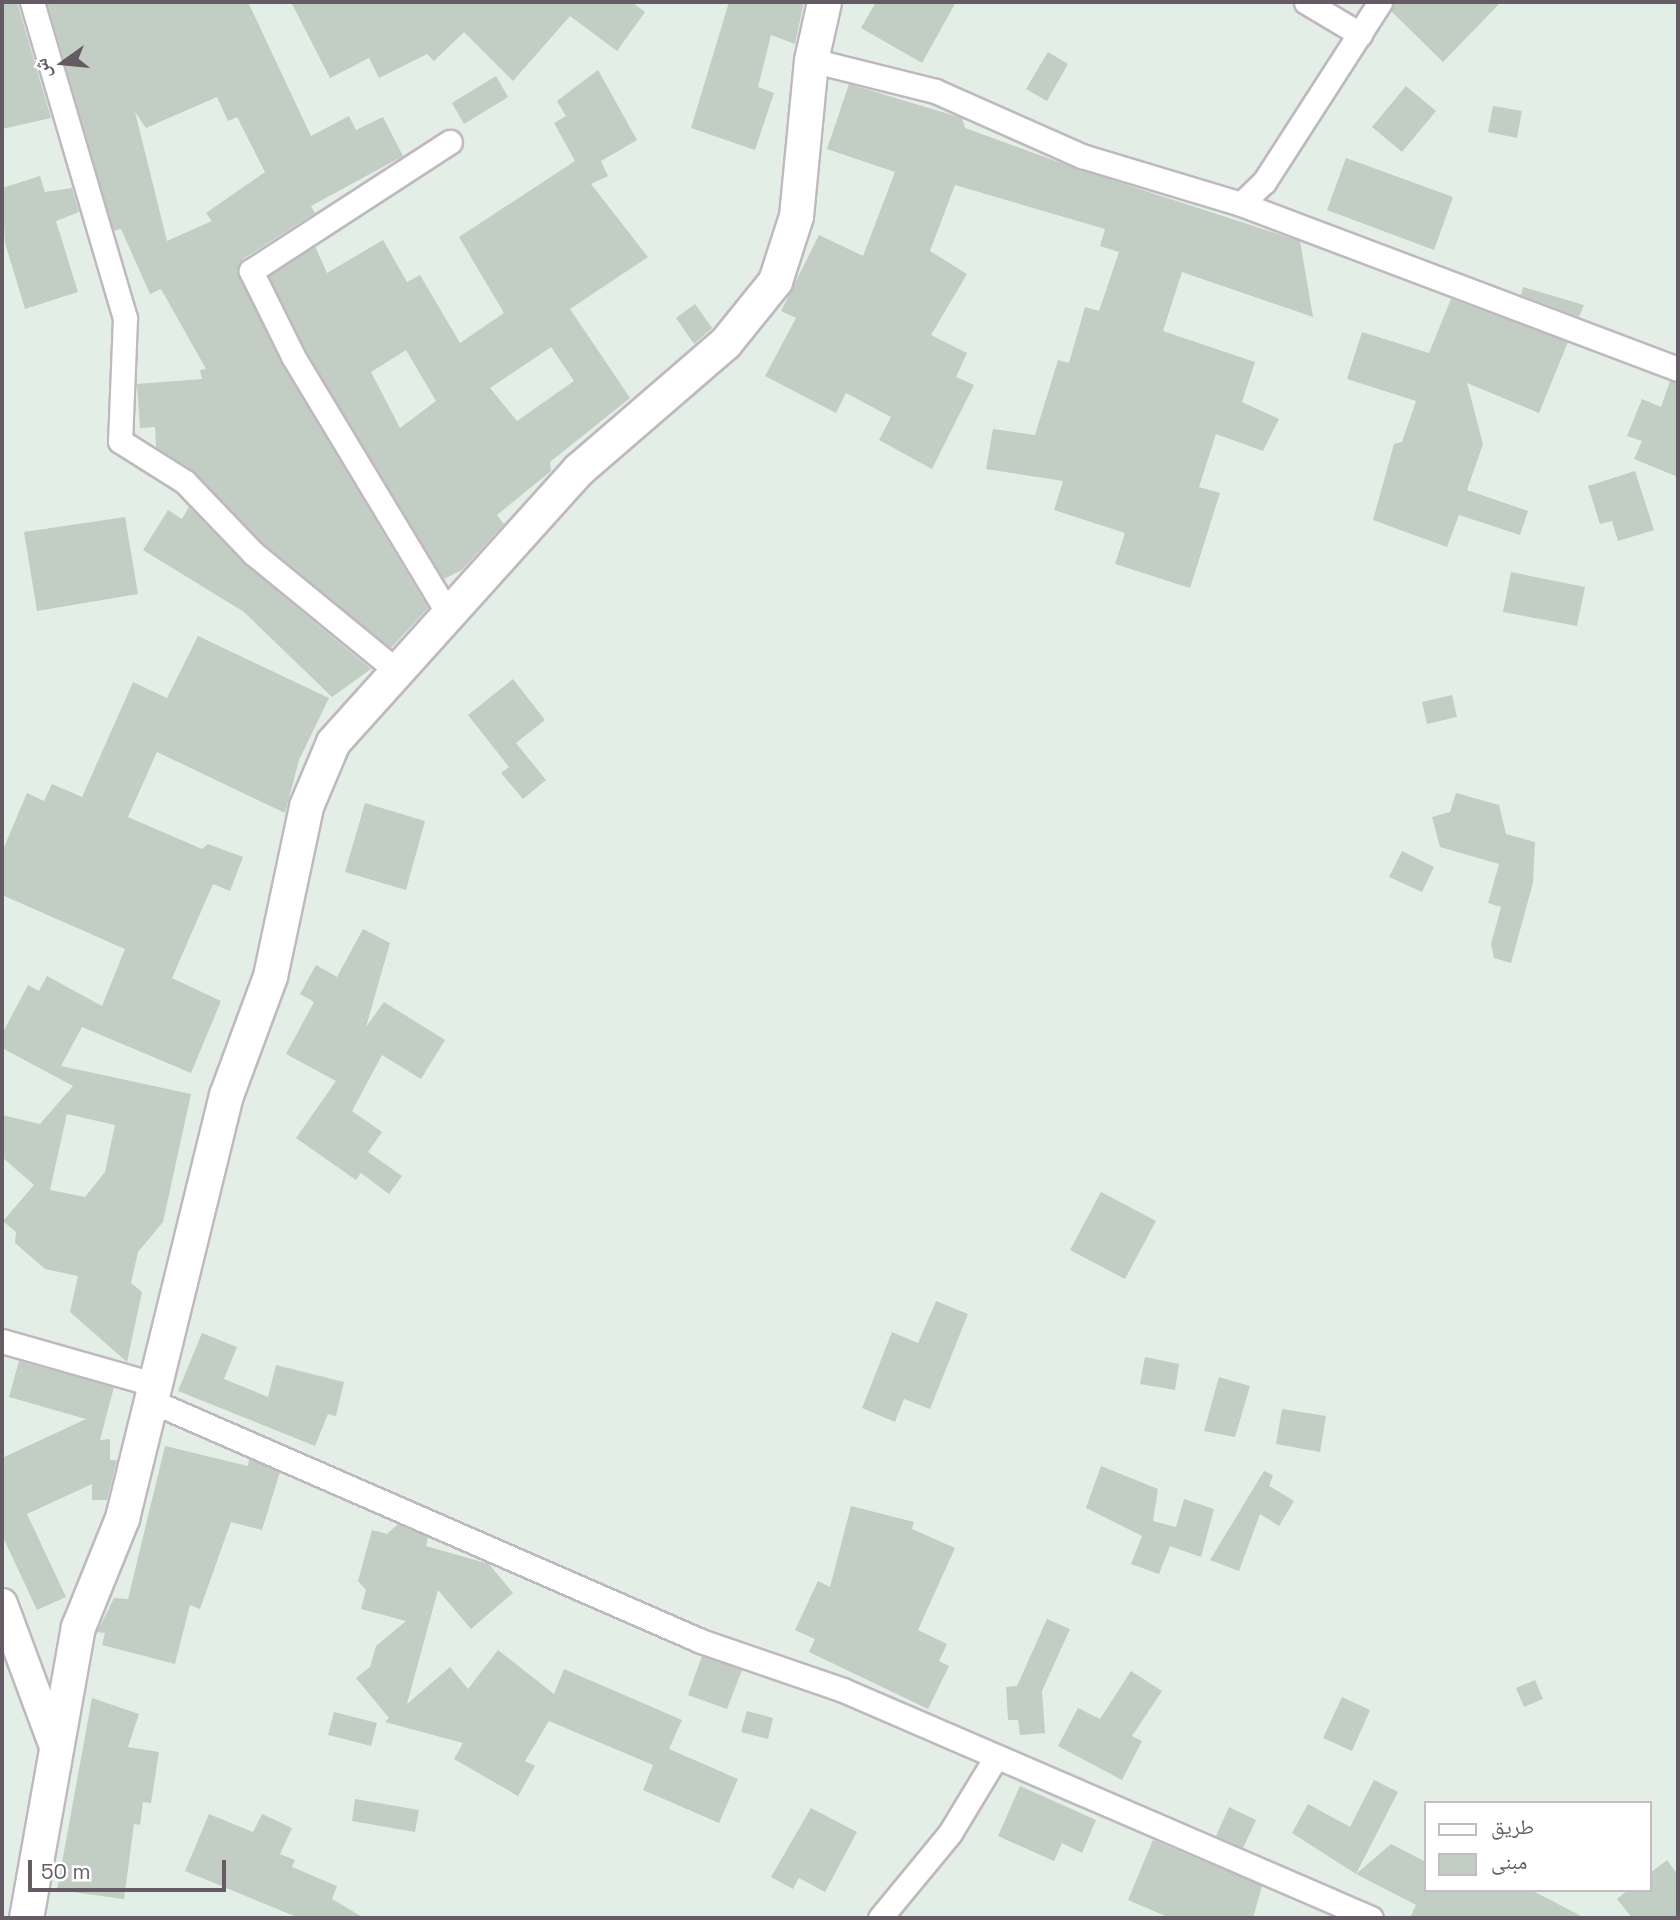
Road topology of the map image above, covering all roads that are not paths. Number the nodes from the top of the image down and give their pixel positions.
1 (32, 2) edge
2 (824, 2) edge
3 (1306, 2) edge
4 (1380, 2) edge
5 (1360, 34) junction
6 (811, 60) junction
7 (450, 142) dead end
8 (1241, 204) junction
9 (1678, 369) edge
10 (449, 615) junction
11 (397, 671) junction
12 (2, 1341) edge
13 (151, 1392) junction
14 (2, 1604) edge
15 (54, 1744) junction
16 (996, 1757) junction
17 (26, 1918) edge
18 (880, 1918) edge
19 (1371, 1918) edge

1 - 11 street
2 - 6 main road
3 - 5 street
4 - 5 street
5 - 8 street
6 - 8 street
6 - 10 main road
7 - 10 street
8 - 9 street
10 - 11 main road
11 - 13 main road
12 - 13 street
13 - 15 main road
13 - 16 street
14 - 15 street
15 - 17 main road
16 - 18 street
16 - 19 street

